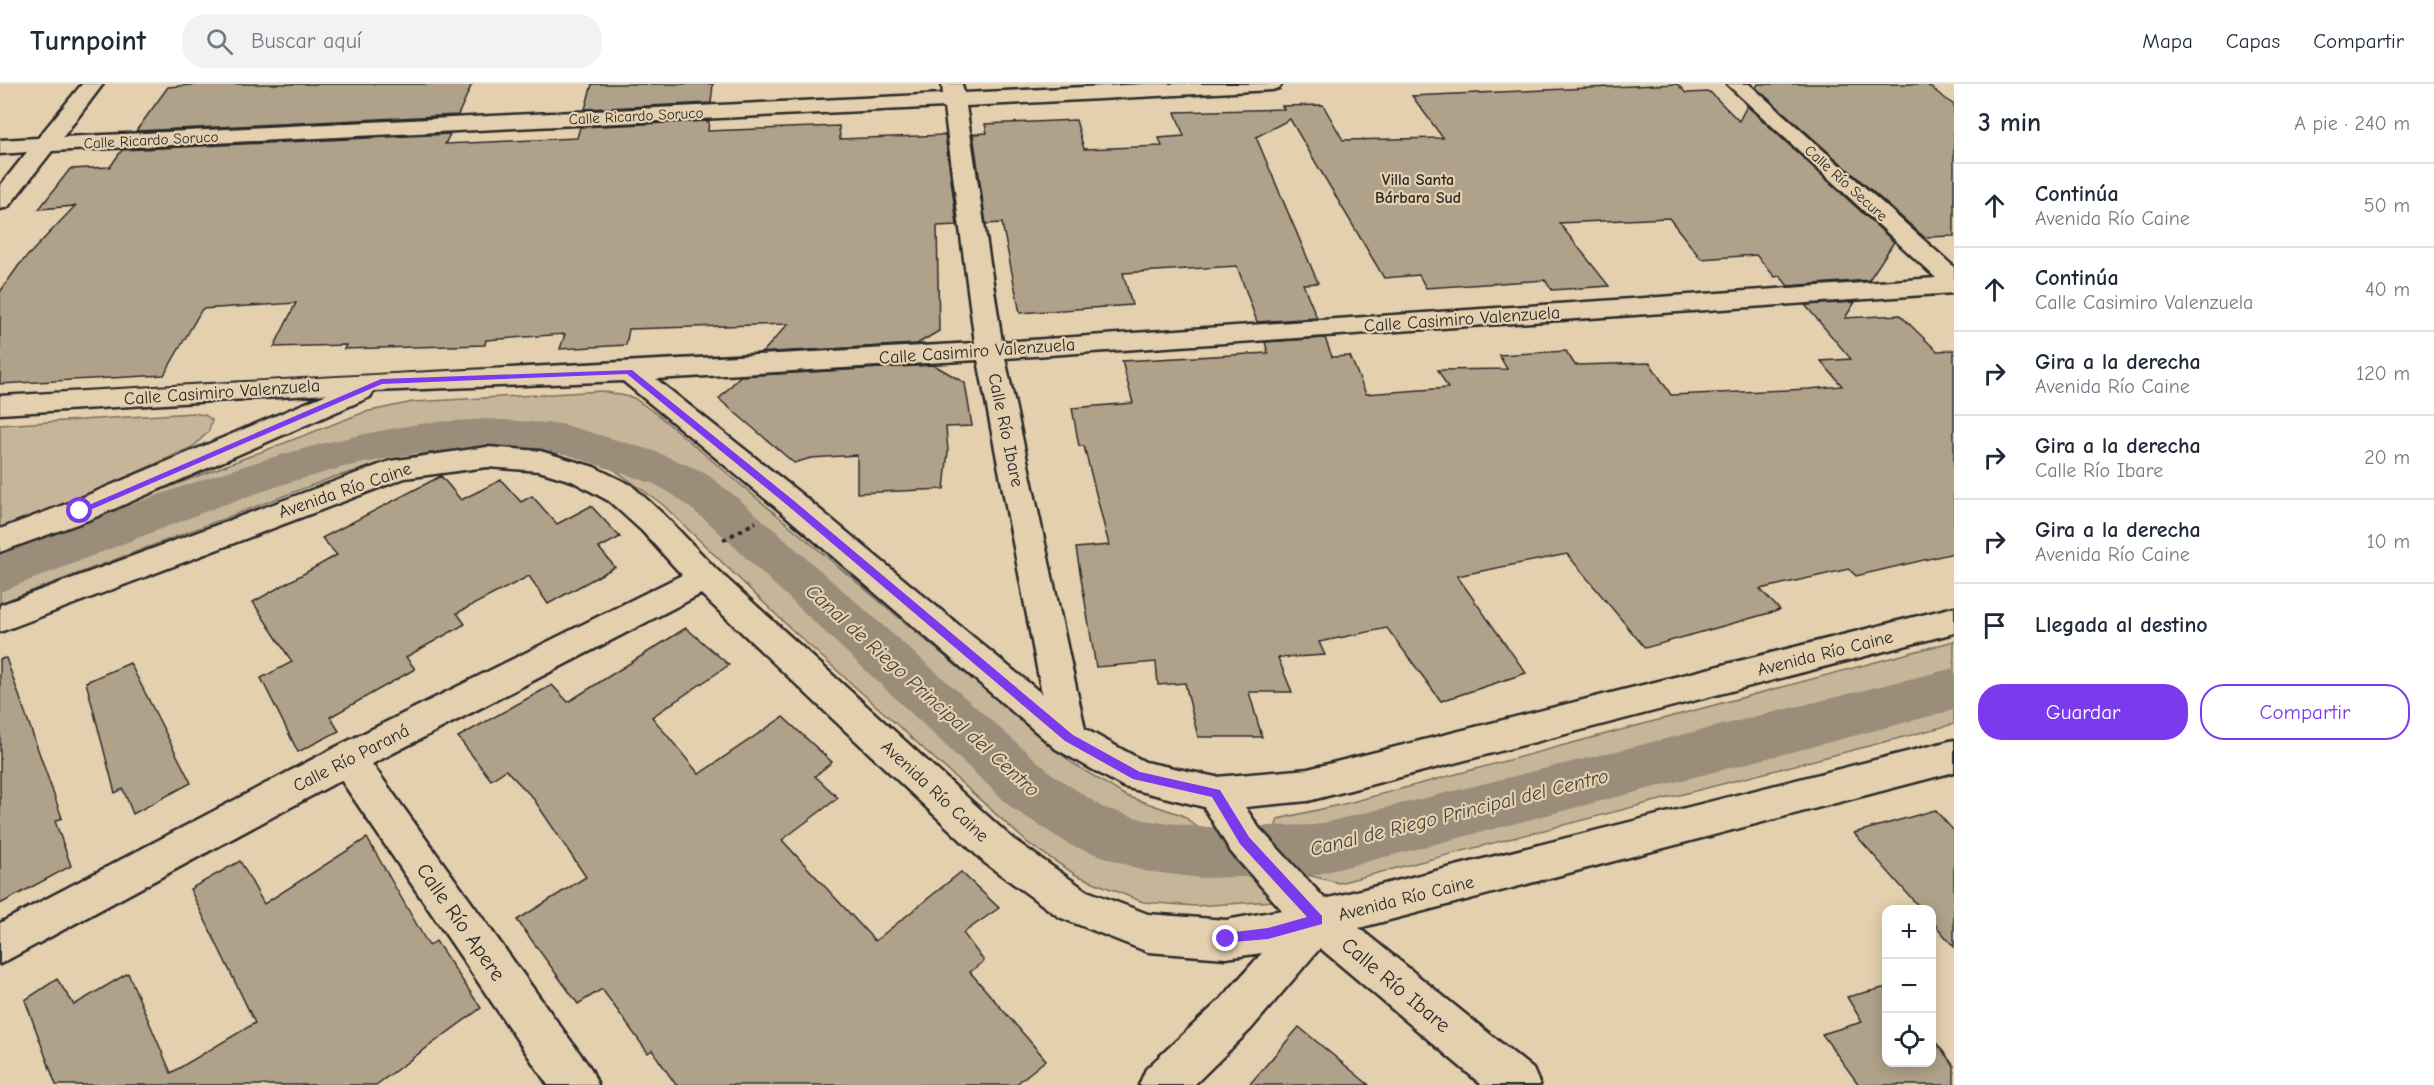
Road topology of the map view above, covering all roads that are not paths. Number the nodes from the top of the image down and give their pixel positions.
1 (93, 84) edge
2 (1272, 84) edge
3 (1737, 84) edge
4 (954, 92) edge
5 (45, 146) junction
6 (0, 147) edge
7 (0, 202) edge
8 (1954, 283) edge
9 (990, 351) junction
10 (629, 372) junction
11 (381, 382) junction
12 (0, 405) edge
13 (0, 541) edge
14 (704, 578) junction
15 (0, 619) edge
16 (1954, 620) edge
17 (1069, 738) junction
18 (1954, 756) edge
19 (348, 759) junction
20 (1216, 793) junction
21 (1318, 920) junction
22 (0, 944) edge
23 (575, 1085) edge
24 (1162, 1085) edge
25 (1517, 1085) edge

1 - 5 street
2 - 4 street, Calle Ricardo Soruco
3 - 8 street, Calle Río Secure
4 - 5 street, Calle Ricardo Soruco
4 - 9 street, Calle Río Ibare
5 - 6 street, Calle Ricardo Soruco
5 - 7 street
8 - 9 street, Calle Casimiro Valenzuela
9 - 10 street, Calle Casimiro Valenzuela
9 - 17 street, Calle Río Ibare
10 - 11 street, Calle Casimiro Valenzuela
10 - 17 street, Avenida Río Caine
11 - 12 street, Calle Casimiro Valenzuela
11 - 13 street
14 - 15 street, Avenida Río Caine
14 - 19 street, Calle Río Paraná
14 - 21 street, Avenida Río Caine
16 - 20 street, Avenida Río Caine
17 - 20 street, Avenida Río Caine
18 - 21 street, Avenida Río Caine
19 - 22 street, Calle Río Paraná
19 - 23 street, Calle Río Apere
20 - 21 street, Calle Río Ibare
21 - 24 street
21 - 25 street, Calle Río Ibare

